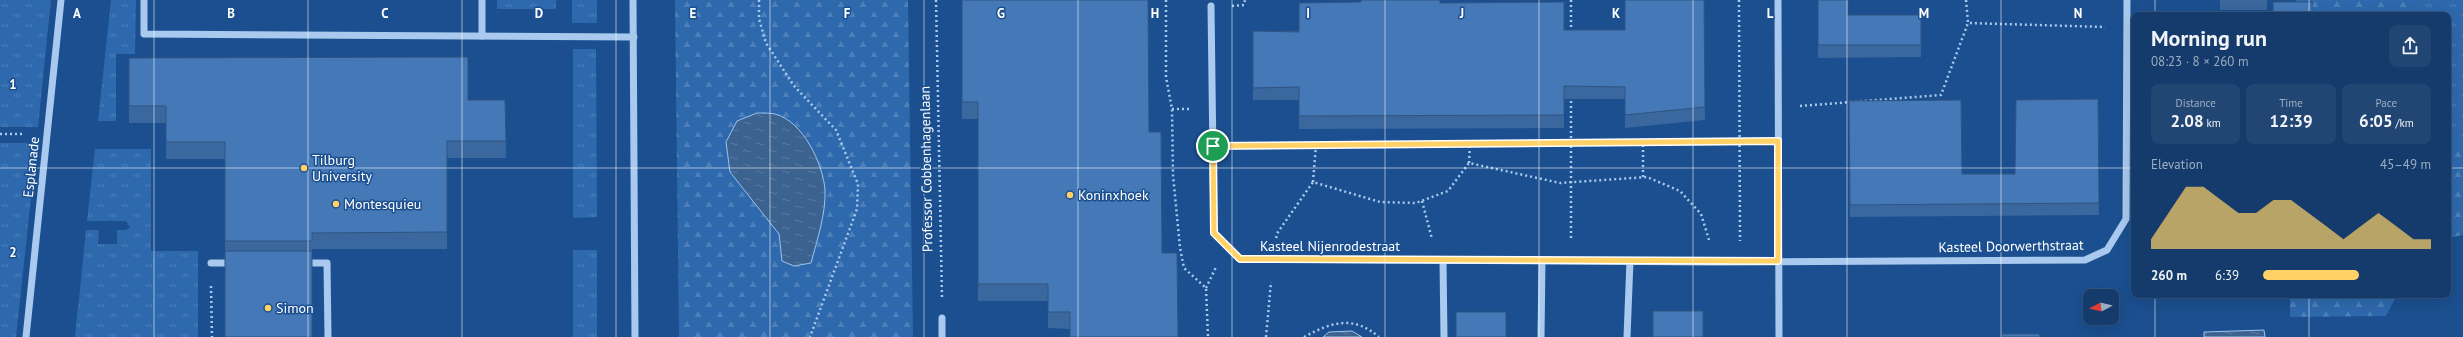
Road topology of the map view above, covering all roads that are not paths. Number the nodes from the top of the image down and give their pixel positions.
1 (62, 0) edge
2 (144, 0) edge
3 (482, 0) edge
4 (633, 0) edge
5 (1778, 0) edge
6 (2127, 0) edge
7 (1211, 6) dead end
8 (482, 36) junction
9 (634, 37) junction
10 (1443, 260) junction
11 (1542, 260) junction
12 (1630, 261) junction
13 (1778, 261) junction
14 (211, 263) road end
15 (242, 263) edge
16 (296, 263) edge
17 (942, 318) road end
18 (26, 337) edge
19 (328, 337) edge
20 (635, 337) edge
21 (942, 337) edge
22 (1444, 337) edge
23 (1541, 337) edge
24 (1628, 337) edge
25 (1779, 337) edge

1 - 18 street, Esplanade
2 - 8 street
3 - 8 street
4 - 9 street
5 - 13 street
6 - 13 street, Kasteel Doorwerthstraat
7 - 10 street, Kasteel Nijenrodestraat
8 - 9 street
9 - 20 street
10 - 11 street, Kasteel Nijenrodestraat
10 - 22 street
11 - 12 street, Kasteel Nijenrodestraat
11 - 23 street
12 - 13 street, Kasteel Nijenrodestraat
12 - 24 street
13 - 25 street
14 - 15 street
16 - 19 street
17 - 21 street

